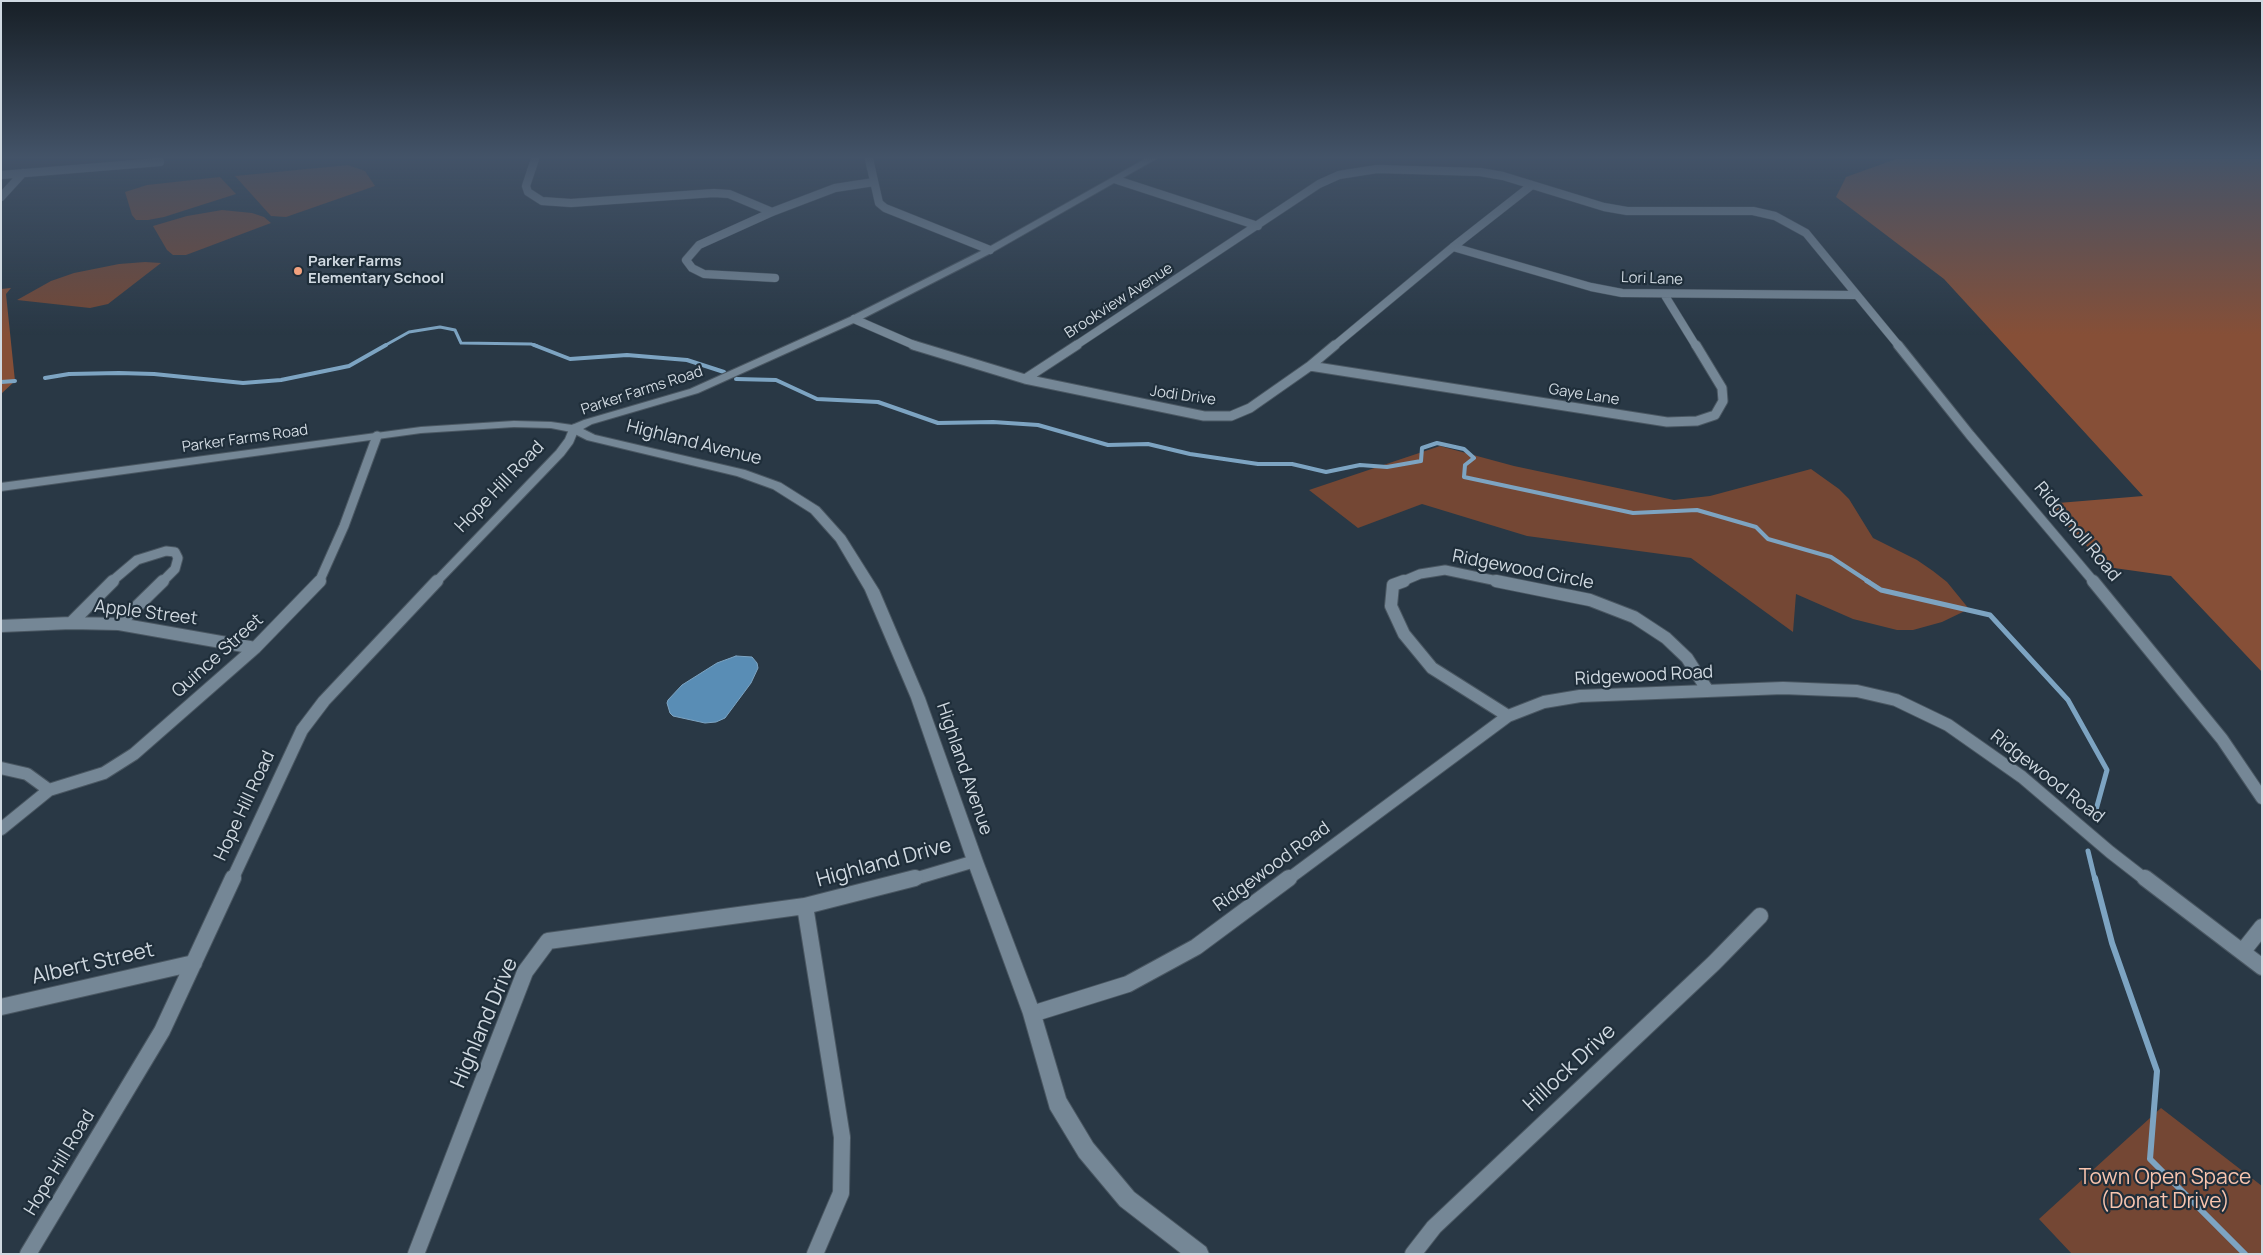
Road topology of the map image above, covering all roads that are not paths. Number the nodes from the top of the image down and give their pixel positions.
1 (760, 218) edge
2 (909, 218) edge
3 (1049, 218) edge
4 (1232, 218) edge
5 (1270, 218) edge
6 (1491, 218) edge
7 (1779, 218) edge
8 (1258, 226) junction
9 (1453, 247) junction
10 (990, 250) junction
11 (775, 278) dead end
12 (1664, 294) junction
13 (1856, 295) junction
14 (854, 319) junction
15 (1310, 366) junction
16 (1025, 379) junction
17 (574, 428) junction
18 (377, 436) junction
19 (1, 487) edge
20 (71, 622) junction
21 (119, 624) junction
22 (1, 626) edge
23 (255, 648) junction
24 (1708, 691) junction
25 (1508, 716) junction
26 (1, 768) edge
27 (49, 790) junction
28 (2262, 798) edge
29 (1, 829) edge
30 (975, 860) junction
31 (805, 906) junction
32 (1760, 916) dead end
33 (2262, 927) edge
34 (2243, 951) junction
35 (194, 963) junction
36 (2262, 967) edge
37 (1, 1007) edge
38 (1032, 1014) junction
39 (28, 1254) edge
40 (416, 1254) edge
41 (815, 1254) edge
42 (1199, 1254) edge
43 (1413, 1254) edge

1 - 11 street
2 - 10 street
3 - 10 street, Parker Farms Road
4 - 8 street
5 - 8 street, Brookview Avenue
6 - 9 street, Jodi Drive
7 - 13 street, Brookview Avenue
8 - 16 street, Brookview Avenue
9 - 12 street, Lori Lane
9 - 15 street, Jodi Drive
10 - 14 street, Parker Farms Road
12 - 13 street, Lori Lane
12 - 15 street, Gaye Lane
13 - 28 street, Ridgenoll Road
14 - 16 street, Jodi Drive
14 - 17 street, Parker Farms Road
15 - 16 street, Jodi Drive
17 - 18 street, Parker Farms Road
17 - 30 street, Highland Avenue
17 - 35 street, Hope Hill Road
18 - 19 street, Parker Farms Road
18 - 23 street, Quince Street
20 - 21 street, Apple Street
20 - 21 street
20 - 22 street, Apple Street
21 - 23 street, Apple Street
23 - 27 street, Quince Street
24 - 25 street, Ridgewood Road
24 - 25 street, Ridgewood Circle
24 - 34 street, Ridgewood Road
25 - 38 street, Ridgewood Road
26 - 27 street
27 - 29 street, Quince Street
30 - 31 street, Highland Drive
30 - 38 street, Highland Avenue
31 - 40 street, Highland Drive
31 - 41 street, Highland Drive
32 - 43 street, Hillock Drive
33 - 34 street
34 - 36 street, Ridgewood Road
35 - 37 street, Albert Street
35 - 39 street, Hope Hill Road
38 - 42 street, Highland Avenue

